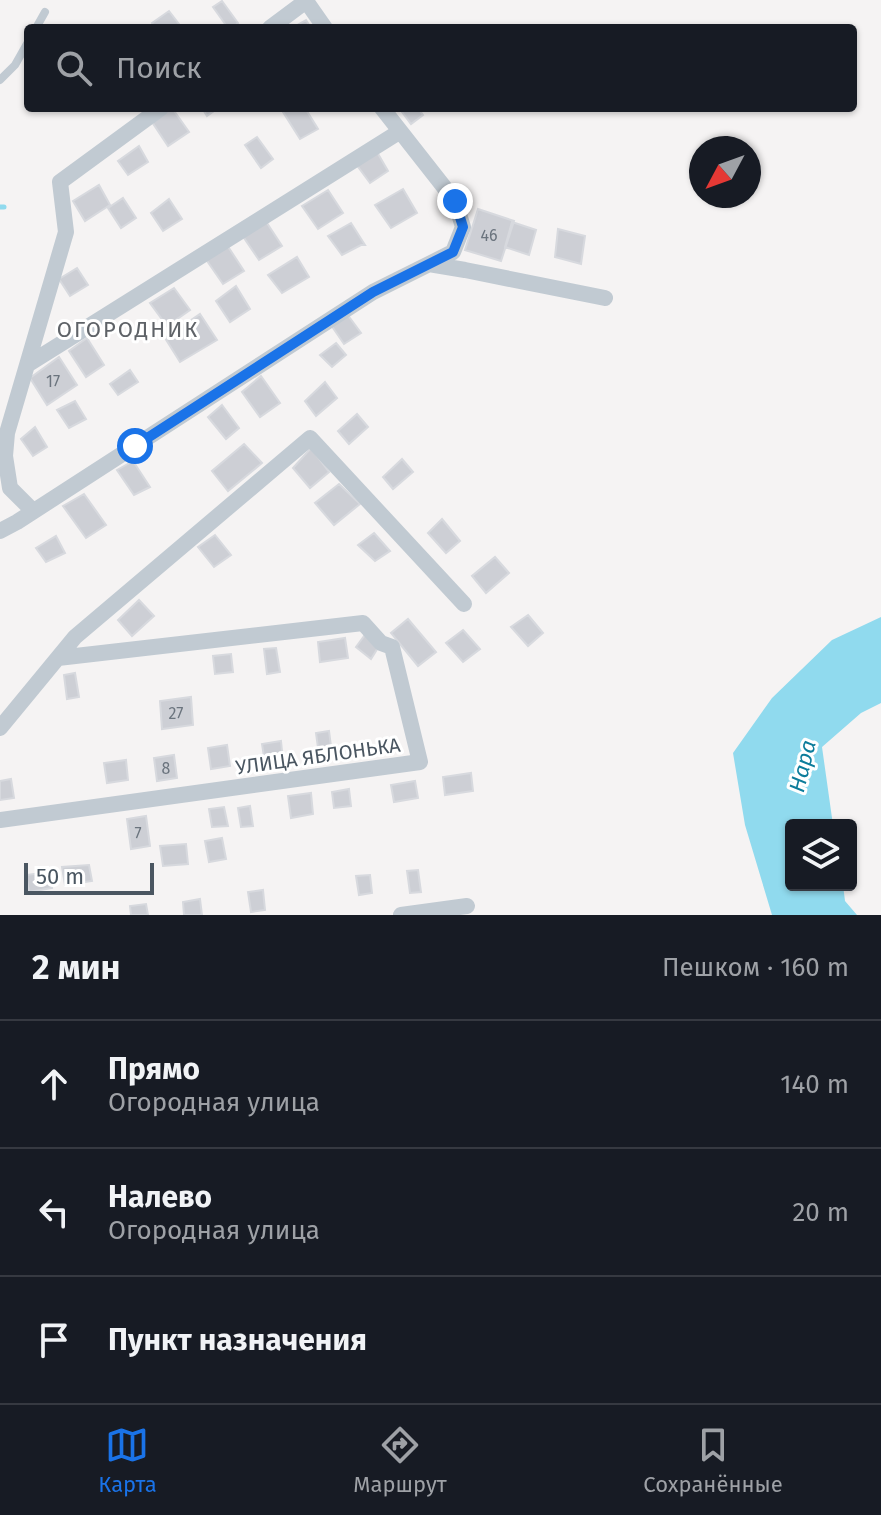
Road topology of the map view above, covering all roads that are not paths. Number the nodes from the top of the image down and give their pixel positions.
1 (45, 12) dead end
2 (38, 24) edge
3 (275, 24) edge
4 (322, 24) edge
5 (24, 49) edge
6 (0, 80) edge
7 (156, 112) edge
8 (385, 112) edge
9 (399, 132) junction
10 (429, 264) junction
11 (605, 298) dead end
12 (27, 365) junction
13 (33, 511) junction
14 (0, 531) edge
15 (464, 604) dead end
16 (58, 658) junction
17 (0, 728) edge
18 (0, 820) edge
19 (467, 906) dead end
20 (401, 915) edge

1 - 2 lane
3 - 4 street
5 - 6 lane
7 - 12 street
8 - 9 street
9 - 10 street
9 - 12 street
10 - 11 street
10 - 13 street
12 - 13 street
13 - 14 street
15 - 16 street
16 - 17 street
16 - 18 street, УЛИЦА ЯБЛОНЬКА
19 - 20 street

